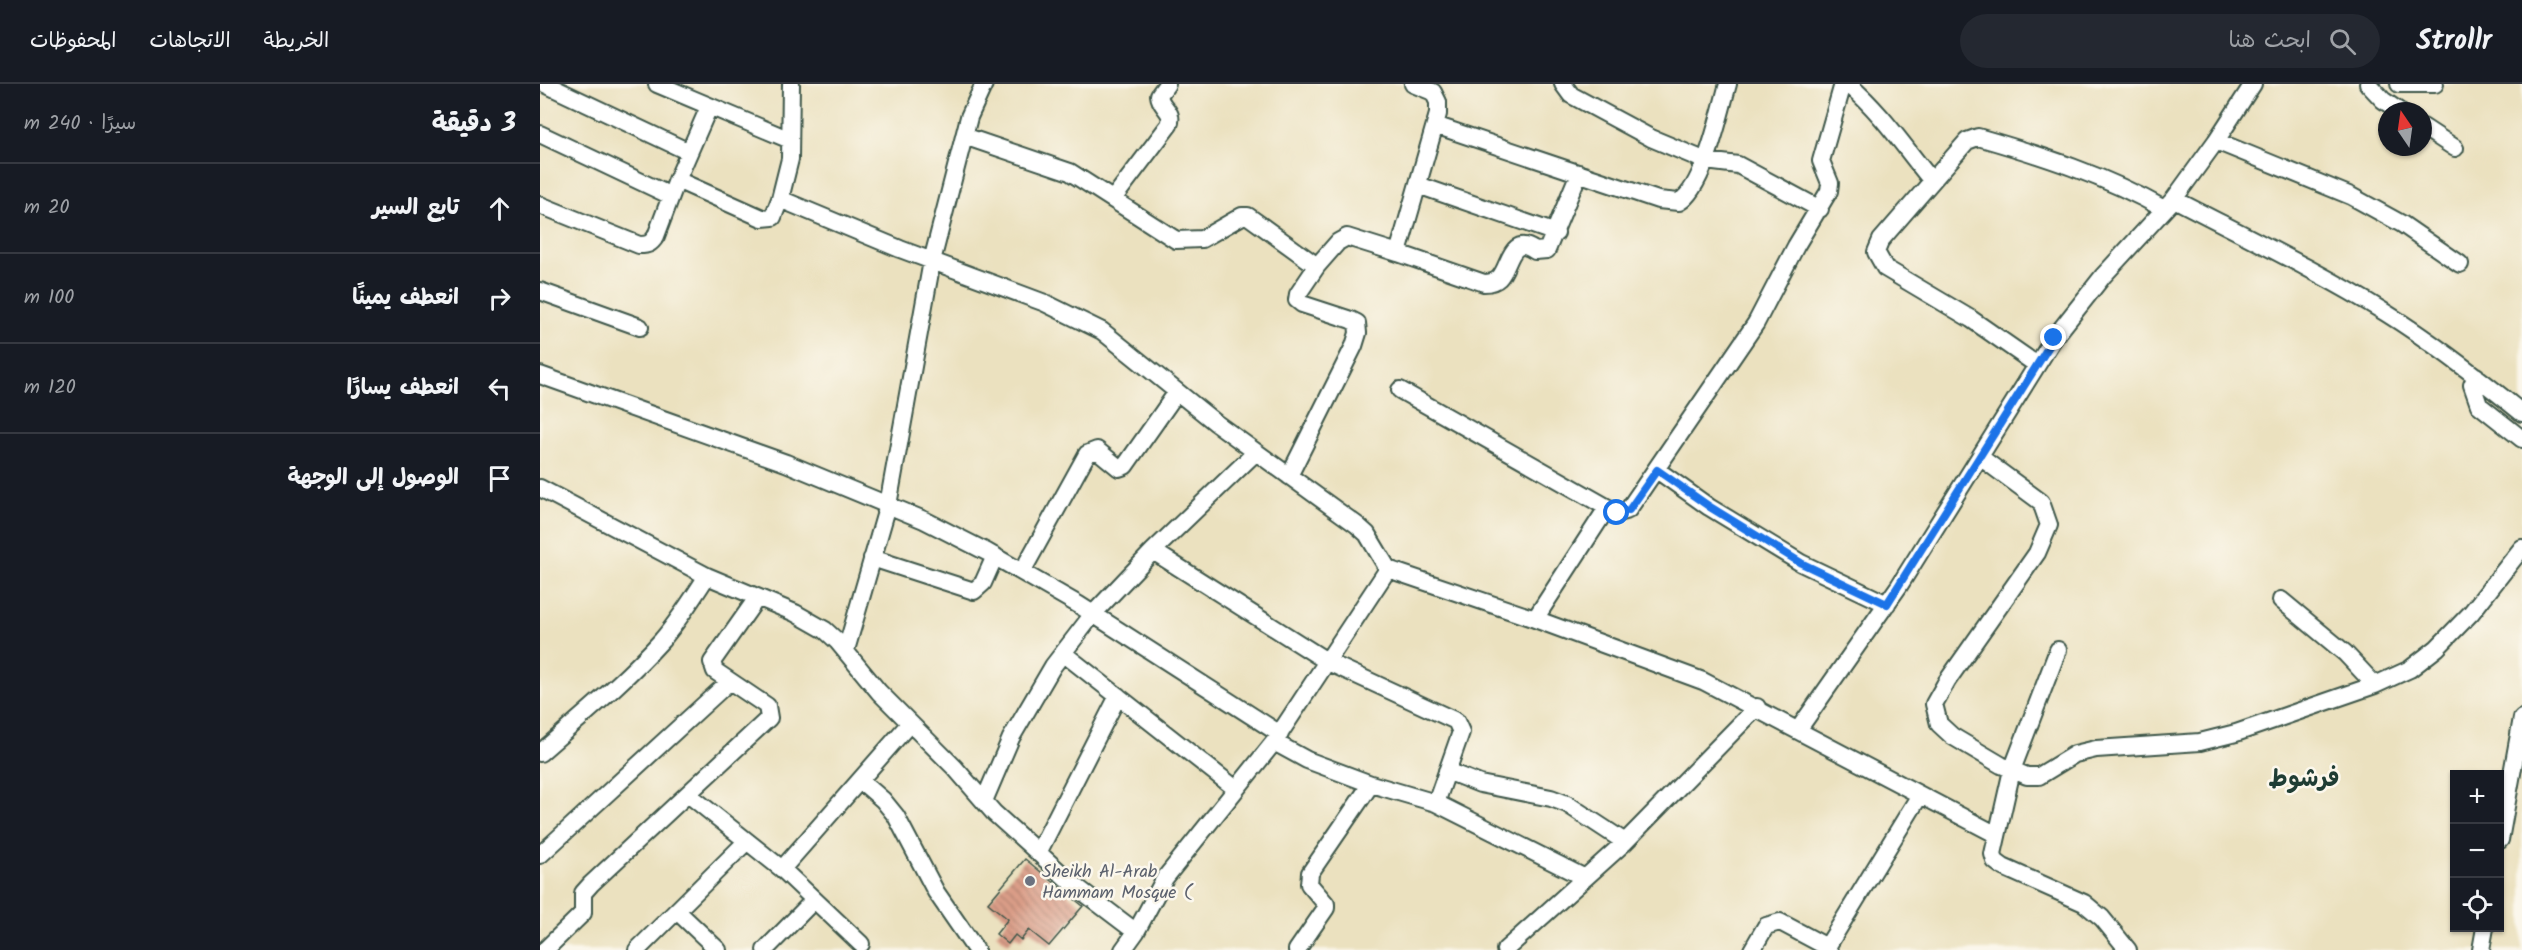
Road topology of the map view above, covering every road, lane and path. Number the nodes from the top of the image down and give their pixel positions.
1 (544, 84) edge
2 (657, 84) edge
3 (791, 84) edge
4 (984, 84) edge
5 (1167, 84) edge
6 (1413, 84) edge
7 (1563, 84) edge
8 (1728, 84) edge
9 (1843, 84) edge
10 (1848, 84) edge
11 (2253, 84) edge
12 (2368, 84) edge
13 (2399, 84) edge
14 (2435, 84) edge
15 (2389, 102) edge
16 (709, 106) junction
17 (1435, 125) junction
18 (2432, 133) edge
19 (540, 134) edge
20 (964, 136) junction
21 (790, 140) junction
22 (2216, 141) junction
23 (2455, 148) dead end
24 (689, 152) junction
25 (1706, 161) junction
26 (1580, 174) junction
27 (677, 180) junction
28 (1932, 181) junction
29 (1418, 185) junction
30 (671, 196) junction
31 (780, 199) junction
32 (1113, 199) junction
33 (2169, 204) junction
34 (540, 205) edge
35 (1820, 209) junction
36 (1556, 233) junction
37 (1398, 253) junction
38 (932, 261) junction
39 (2460, 264) dead end
40 (1317, 266) junction
41 (540, 291) edge
42 (640, 327) dead end
43 (2037, 365) junction
44 (540, 375) edge
45 (2476, 376) junction
46 (1400, 390) dead end
47 (1177, 392) junction
48 (2522, 413) edge
49 (2522, 439) edge
50 (1256, 452) junction
51 (1980, 457) junction
52 (1657, 470) junction
53 (1289, 476) junction
54 (540, 488) edge
55 (888, 505) junction
56 (1607, 508) junction
57 (2522, 548) edge
58 (1153, 551) junction
59 (995, 556) junction
60 (872, 558) junction
61 (1388, 569) junction
62 (1022, 572) junction
63 (707, 576) junction
64 (758, 598) junction
65 (2281, 600) dead end
66 (1887, 604) junction
67 (1093, 614) junction
68 (1535, 619) junction
69 (846, 650) junction
70 (2058, 650) dead end
71 (1063, 653) junction
72 (1328, 662) junction
73 (730, 681) junction
74 (2375, 685) junction
75 (1118, 696) junction
76 (1757, 707) junction
77 (2522, 718) edge
78 (910, 723) junction
79 (1798, 730) junction
80 (1277, 738) junction
81 (2519, 748) edge
82 (540, 753) edge
83 (2012, 770) junction
84 (1447, 771) junction
85 (860, 780) junction
86 (1371, 784) junction
87 (1236, 789) junction
88 (688, 794) junction
89 (1920, 795) junction
90 (984, 801) junction
91 (1436, 803) junction
92 (2502, 824) edge
93 (1997, 835) junction
94 (747, 841) junction
95 (1625, 842) junction
96 (1038, 853) junction
97 (540, 855) edge
98 (782, 869) junction
99 (1585, 878) junction
100 (814, 900) junction
101 (677, 911) junction
102 (1136, 932) junction
103 (2484, 932) edge
104 (861, 944) dead end
105 (1828, 949) edge
106 (545, 950) edge
107 (637, 950) edge
108 (718, 950) edge
109 (765, 950) edge
110 (976, 950) edge
111 (1123, 950) edge
112 (1297, 950) edge
113 (1505, 950) edge
114 (1752, 950) edge
115 (2128, 950) edge
116 (2481, 950) edge

1 - 24 street
2 - 16 street
3 - 21 street
4 - 20 street
5 - 32 street
6 - 17 street
7 - 25 street
8 - 25 street
9 - 35 street
10 - 28 street
11 - 22 street
12 - 15 street
13 - 14 street
16 - 21 street
16 - 24 street
17 - 26 street
17 - 29 street
18 - 23 street
19 - 30 street
20 - 32 street
20 - 38 street
21 - 31 street
22 - 33 street
22 - 39 street
24 - 27 street
25 - 26 street
25 - 35 street
26 - 36 street
27 - 30 street
27 - 31 street
28 - 33 street
28 - 43 street
29 - 36 street
29 - 37 street
30 - 34 street
31 - 38 street
32 - 40 street
33 - 43 street
33 - 45 street
35 - 52 street
36 - 37 street
37 - 40 street
38 - 47 street
38 - 55 street
40 - 53 street
41 - 42 street
43 - 51 street
44 - 55 street
45 - 48 street
45 - 49 street
46 - 56 street
47 - 50 street
47 - 62 street
50 - 53 street
50 - 58 street
51 - 66 street
51 - 83 street
52 - 56 street
52 - 66 street
53 - 61 street
54 - 63 street
55 - 59 street
55 - 60 street
56 - 68 street
57 - 74 street
58 - 67 street
58 - 72 street
59 - 60 street
59 - 62 street
60 - 69 street
61 - 68 street
61 - 72 street
62 - 67 street
63 - 64 street
63 - 82 street
64 - 69 street
64 - 73 street
65 - 74 street
66 - 79 street
67 - 71 street
67 - 80 street
68 - 76 street
69 - 78 street
70 - 83 street
71 - 75 street
71 - 90 street
72 - 80 street
72 - 84 street
73 - 88 street
73 - 97 street
74 - 83 street
75 - 87 street
75 - 96 street
76 - 79 street
76 - 95 street
77 - 81 street
78 - 85 street
78 - 90 street
79 - 89 street
80 - 86 street
80 - 87 street
81 - 92 street
83 - 93 street
84 - 91 street
84 - 95 street
85 - 98 street
85 - 110 street
86 - 91 street
86 - 112 street
87 - 102 street
88 - 94 street
88 - 106 street
89 - 93 street
89 - 105 street
90 - 96 street
91 - 99 street
93 - 115 street
94 - 98 street
94 - 101 street
95 - 99 street
96 - 102 street
98 - 100 street
99 - 113 street
100 - 104 street
100 - 109 street
101 - 107 street
101 - 108 street
102 - 111 street
103 - 116 street
105 - 114 street

